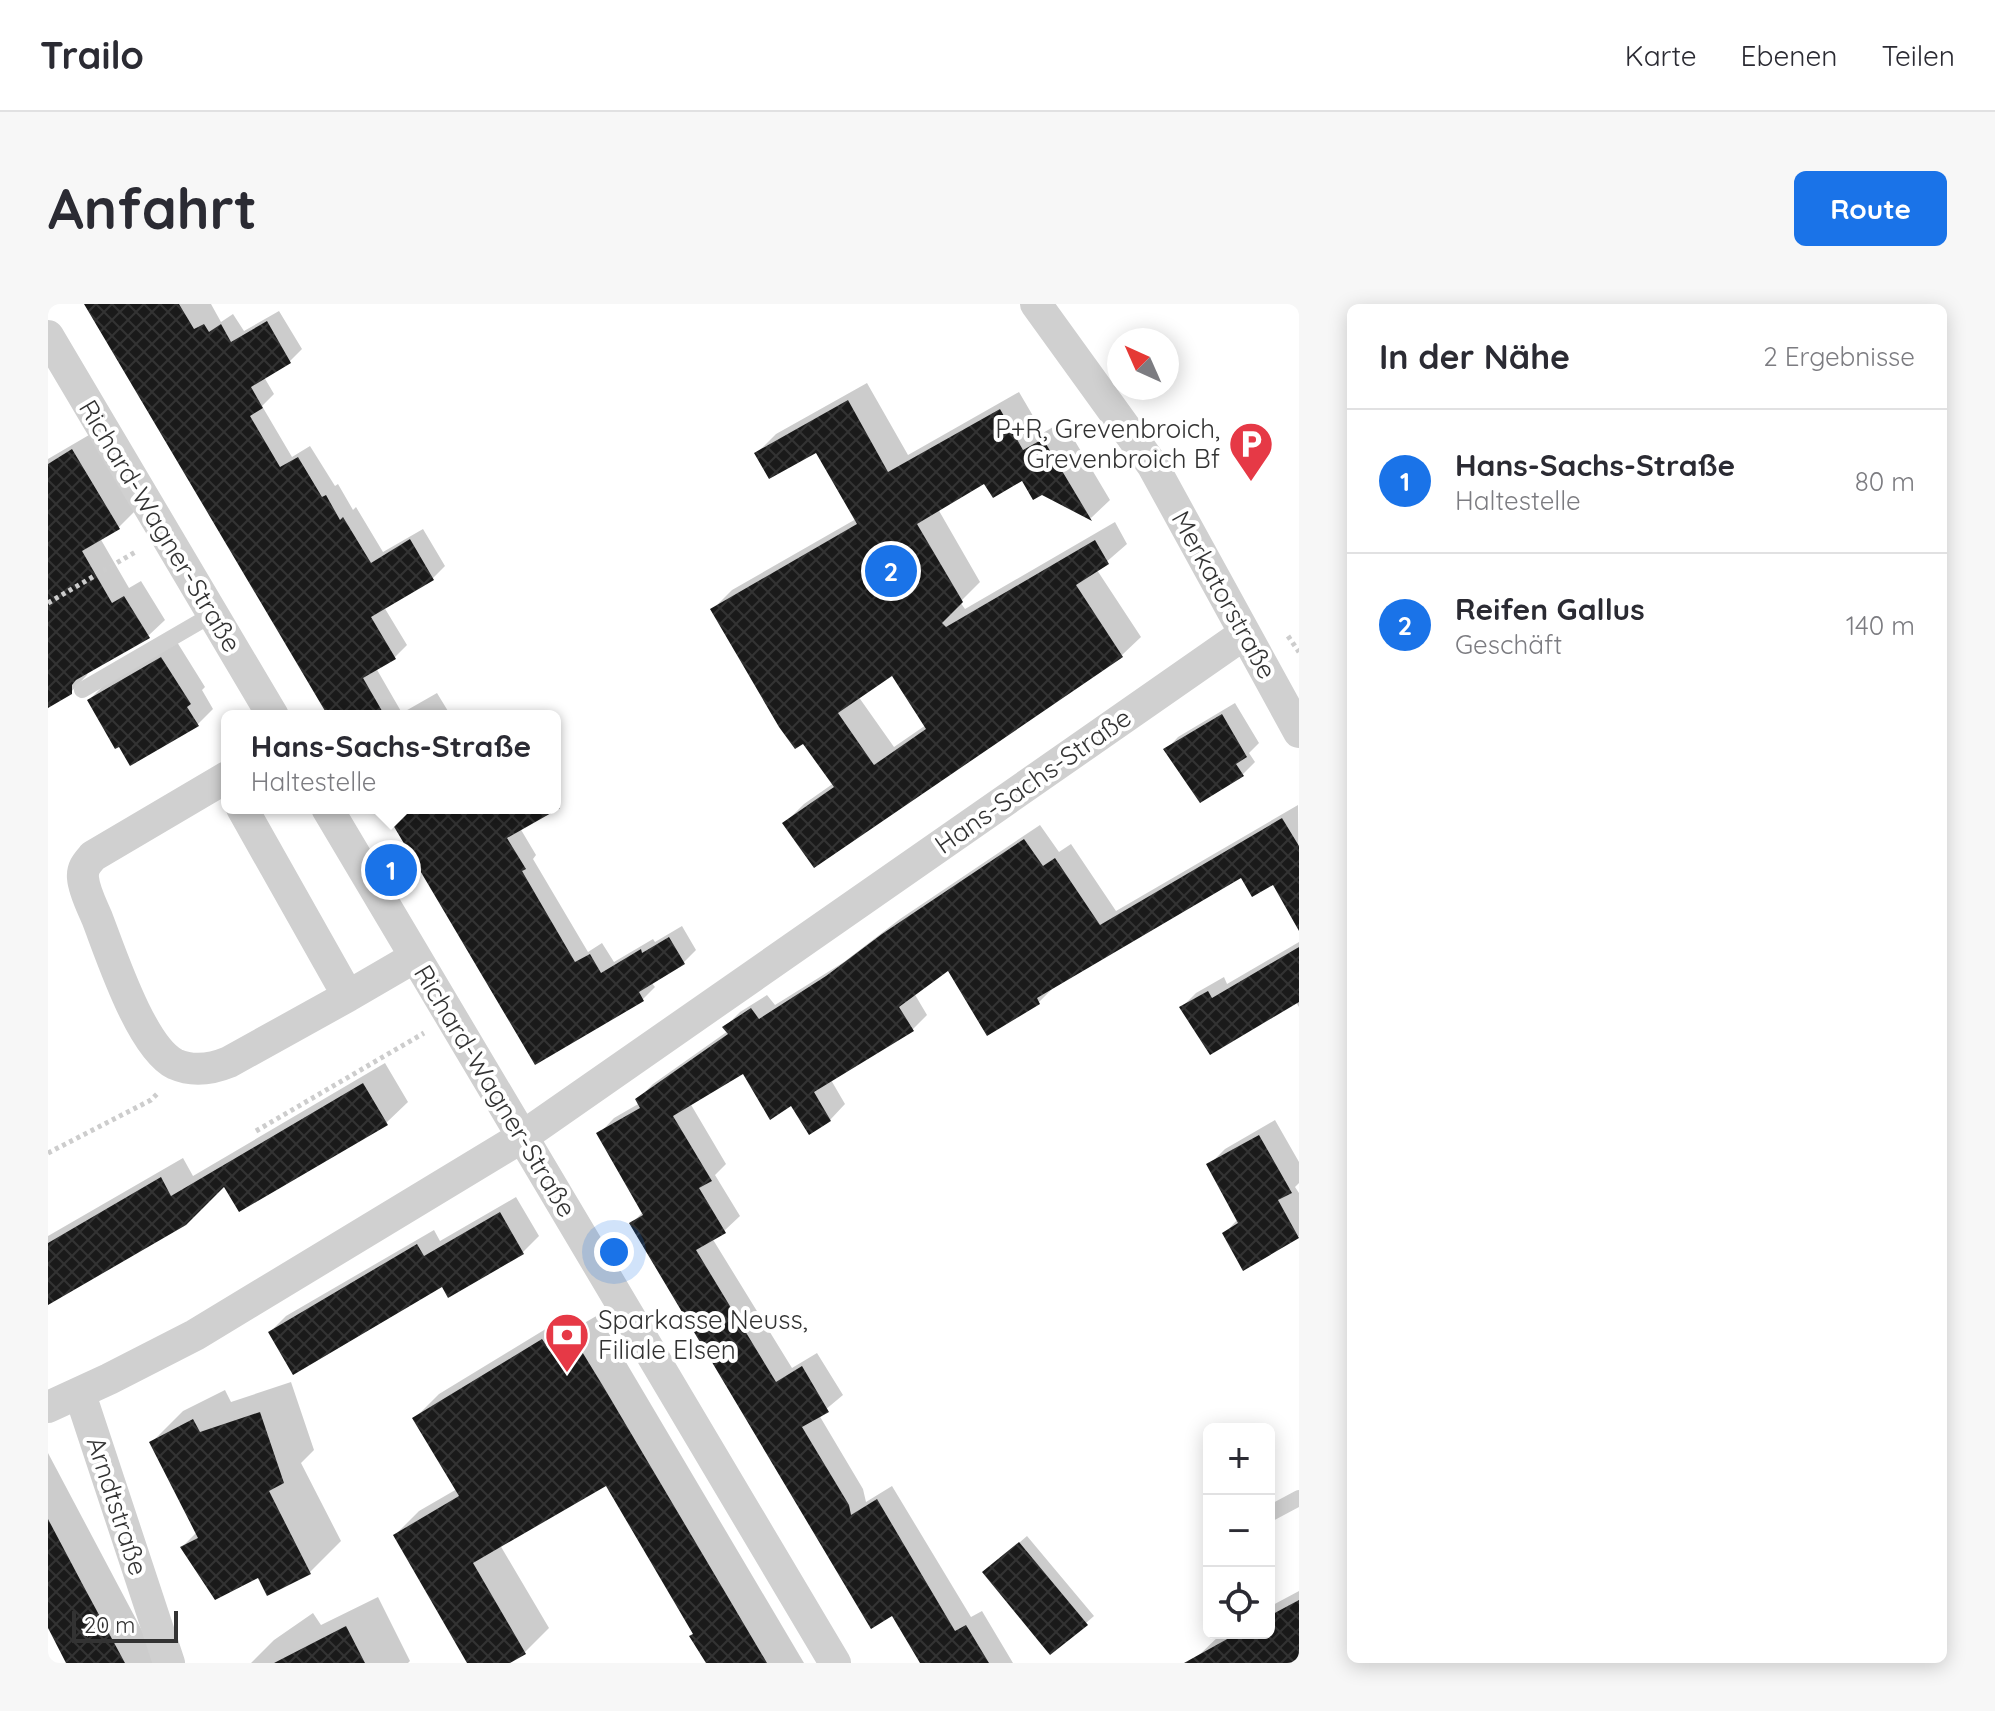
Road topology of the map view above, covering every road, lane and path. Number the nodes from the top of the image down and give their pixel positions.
1 (1036, 304) edge
2 (48, 336) edge
3 (165, 534) junction
4 (48, 603) edge
5 (213, 614) junction
6 (1244, 634) junction
7 (82, 690) dead end
8 (269, 710) edge
9 (1299, 732) edge
10 (221, 781) edge
11 (245, 814) edge
12 (331, 814) edge
13 (415, 957) junction
14 (348, 996) junction
15 (450, 1018) junction
16 (183, 1067) junction
17 (256, 1131) dead end
18 (522, 1137) junction
19 (48, 1153) edge
20 (80, 1394) junction
21 (48, 1407) edge
22 (1299, 1498) edge
23 (1275, 1511) edge
24 (169, 1663) edge
25 (835, 1663) edge

1 - 6 street, Merkatorstraße
2 - 3 street, Richard-Wagner-Straße
3 - 4 path
3 - 5 street, Richard-Wagner-Straße
5 - 7 lane
5 - 8 street, Richard-Wagner-Straße
6 - 9 street, Merkatorstraße
6 - 18 street, Hans-Sachs-Straße
10 - 16 street
11 - 14 street
12 - 13 street, Richard-Wagner-Straße
13 - 14 street
13 - 15 street, Richard-Wagner-Straße
14 - 16 street
15 - 17 path
15 - 18 street, Richard-Wagner-Straße
16 - 19 path
18 - 20 street, Hans-Sachs-Straße
18 - 25 street, Richard-Wagner-Straße
20 - 21 street, Hans-Sachs-Straße
20 - 24 street, Arndtstraße
22 - 23 lane

